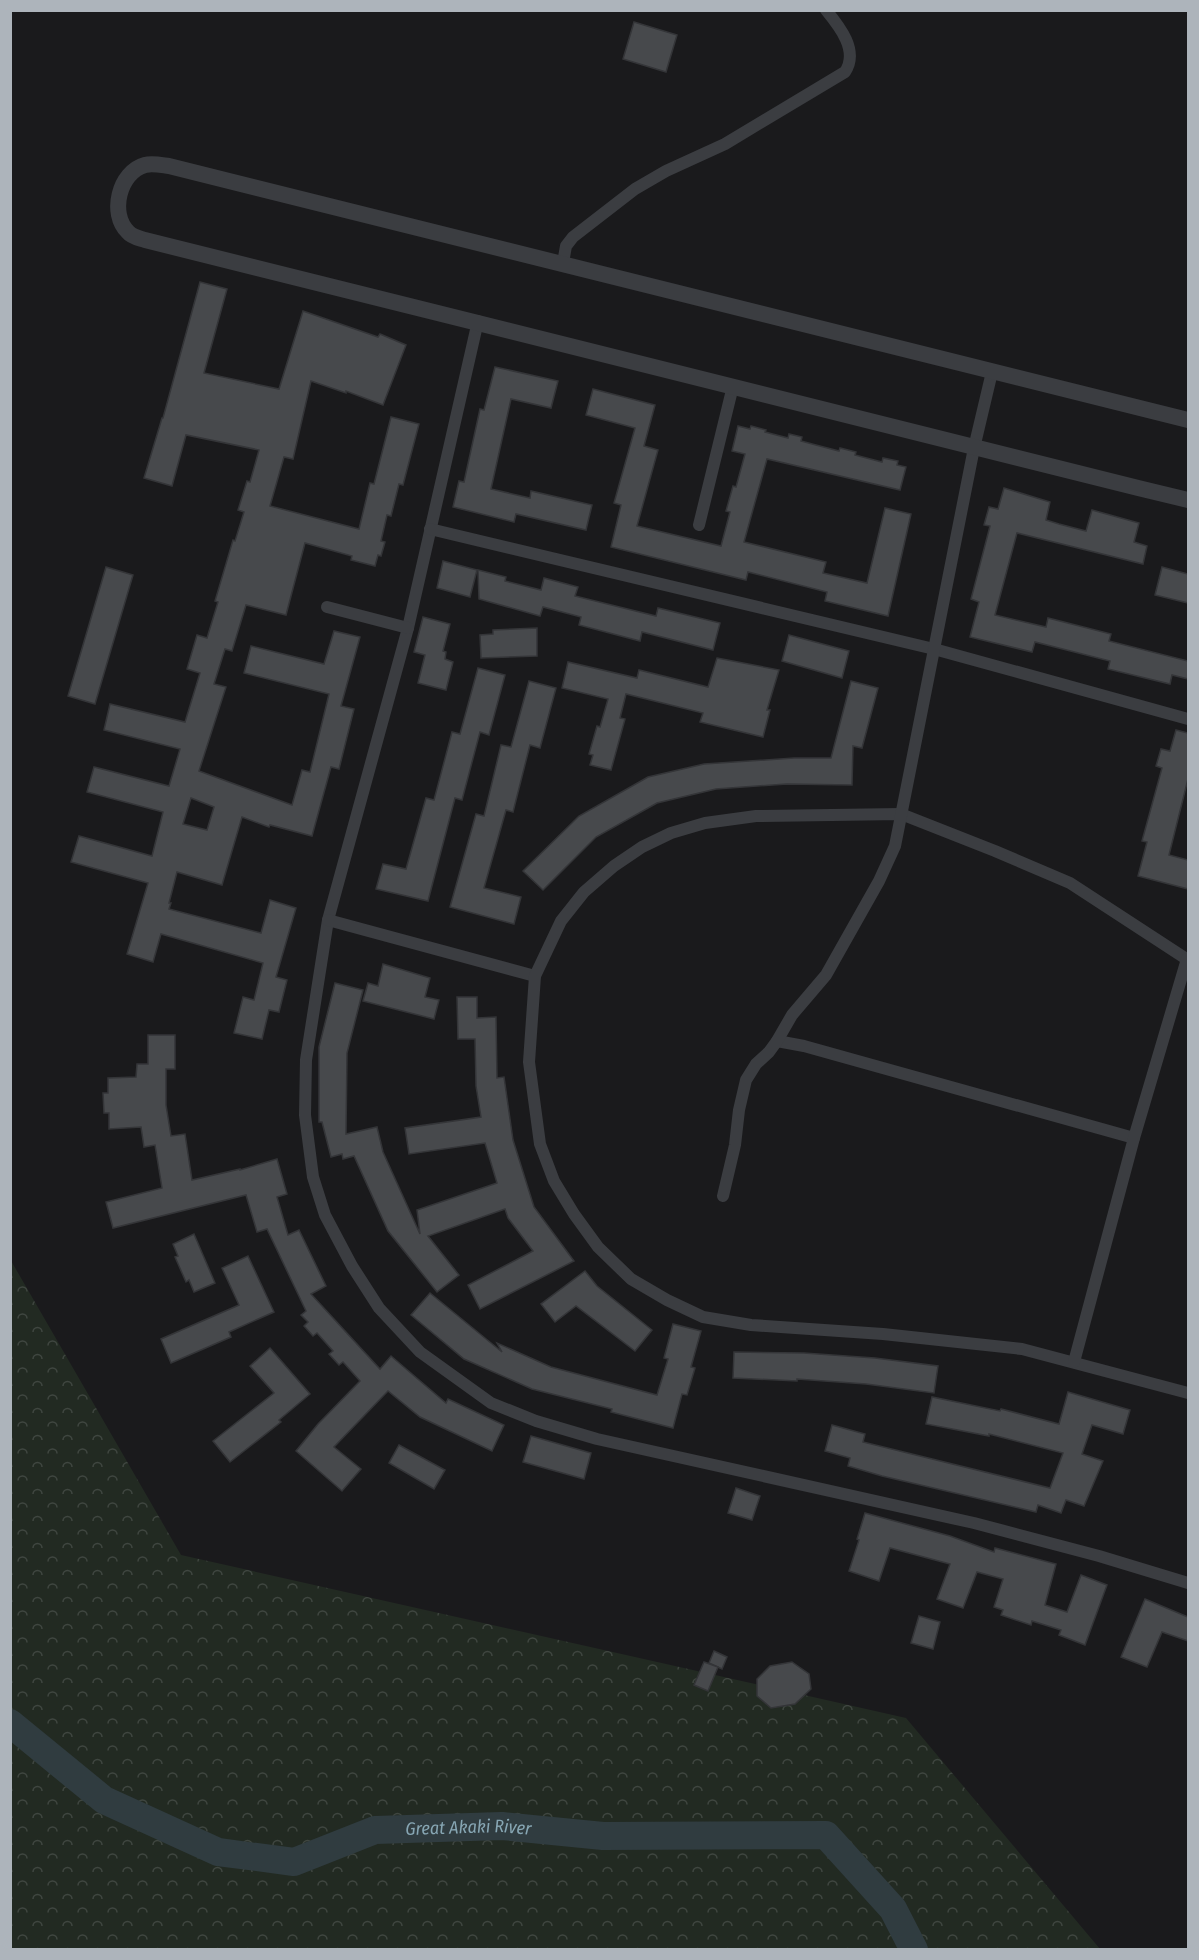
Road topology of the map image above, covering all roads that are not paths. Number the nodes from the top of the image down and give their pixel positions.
1 (826, 10) edge
2 (563, 263) junction
3 (478, 321) junction
4 (992, 372) junction
5 (733, 386) junction
6 (1188, 420) edge
7 (974, 448) junction
8 (1188, 500) edge
9 (699, 525) dead end
10 (430, 529) junction
11 (327, 607) dead end
12 (408, 628) junction
13 (934, 649) junction
14 (1188, 719) edge
15 (901, 814) junction
16 (328, 920) junction
17 (1188, 959) edge
18 (535, 976) junction
19 (777, 1041) junction
20 (1134, 1138) junction
21 (723, 1196) dead end
22 (1074, 1362) junction
23 (1188, 1393) edge
24 (1188, 1582) edge

1 - 2 street
2 - 3 street
2 - 4 street
3 - 5 street
3 - 10 street
4 - 6 street
4 - 7 street
5 - 7 street
5 - 9 street
7 - 8 street
7 - 13 street
10 - 12 street
10 - 13 street
11 - 12 street
12 - 16 street
13 - 14 street
13 - 15 street
15 - 17 street
15 - 18 street
15 - 19 street
16 - 18 street
16 - 24 street
17 - 20 street
18 - 22 street
19 - 20 street
19 - 21 street
20 - 22 street
22 - 23 street

